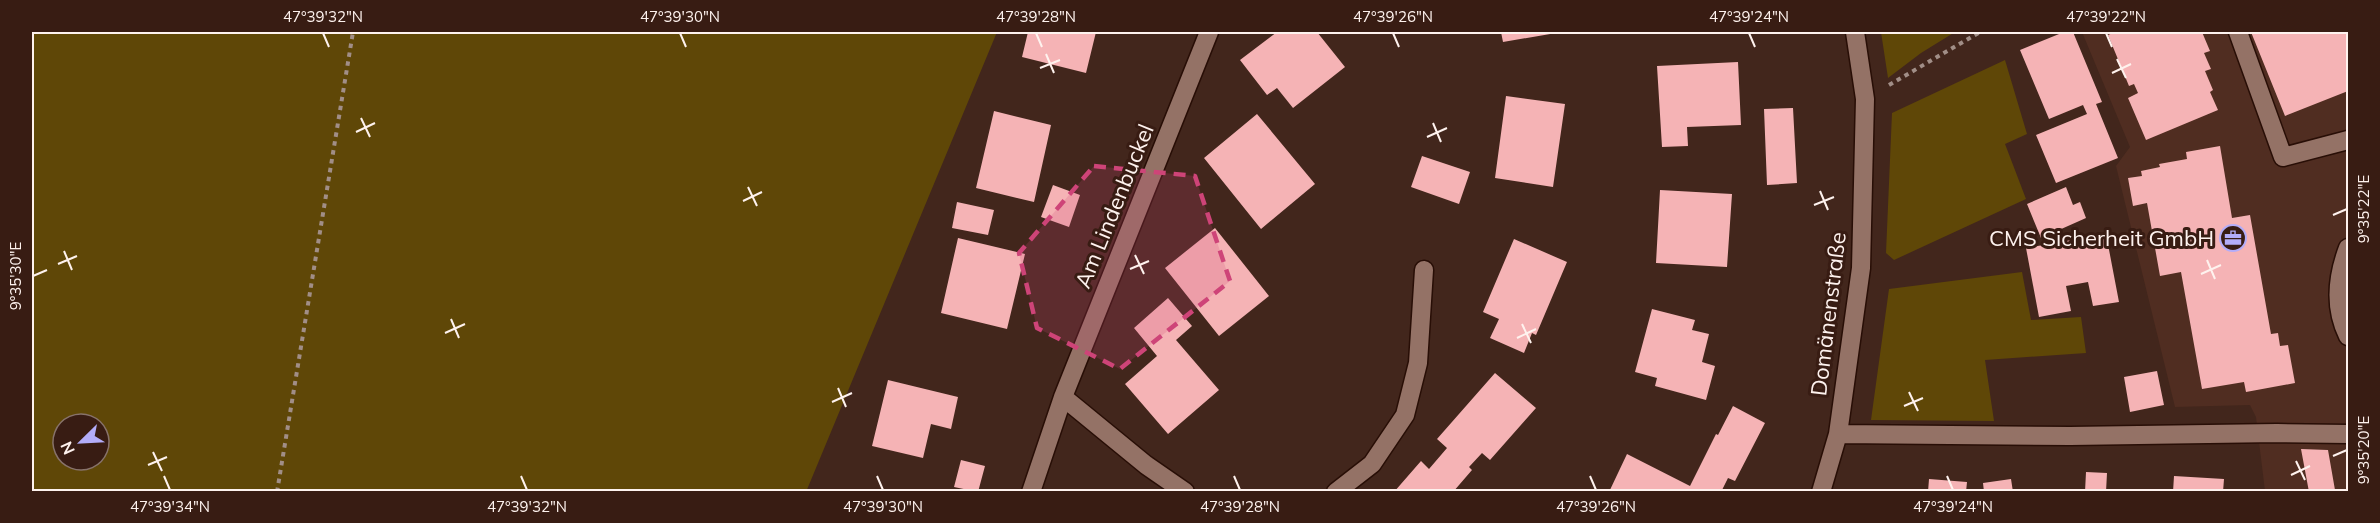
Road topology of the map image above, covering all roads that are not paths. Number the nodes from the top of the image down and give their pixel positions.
1 (1209, 32) edge
2 (1855, 32) edge
3 (2238, 32) edge
4 (2349, 140) edge
5 (2349, 248) edge
6 (1424, 270) dead end
7 (2349, 336) edge
8 (1063, 398) junction
9 (1838, 434) junction
10 (2349, 434) edge
11 (1031, 492) edge
12 (1185, 492) edge
13 (1336, 492) edge
14 (1821, 492) edge

1 - 8 street, Am Lindenbuckel
2 - 9 street, Domänenstraße
3 - 4 street
5 - 7 street
6 - 13 street
8 - 11 street, Am Lindenbuckel
8 - 12 street
9 - 10 street
9 - 14 street, Domänenstraße

